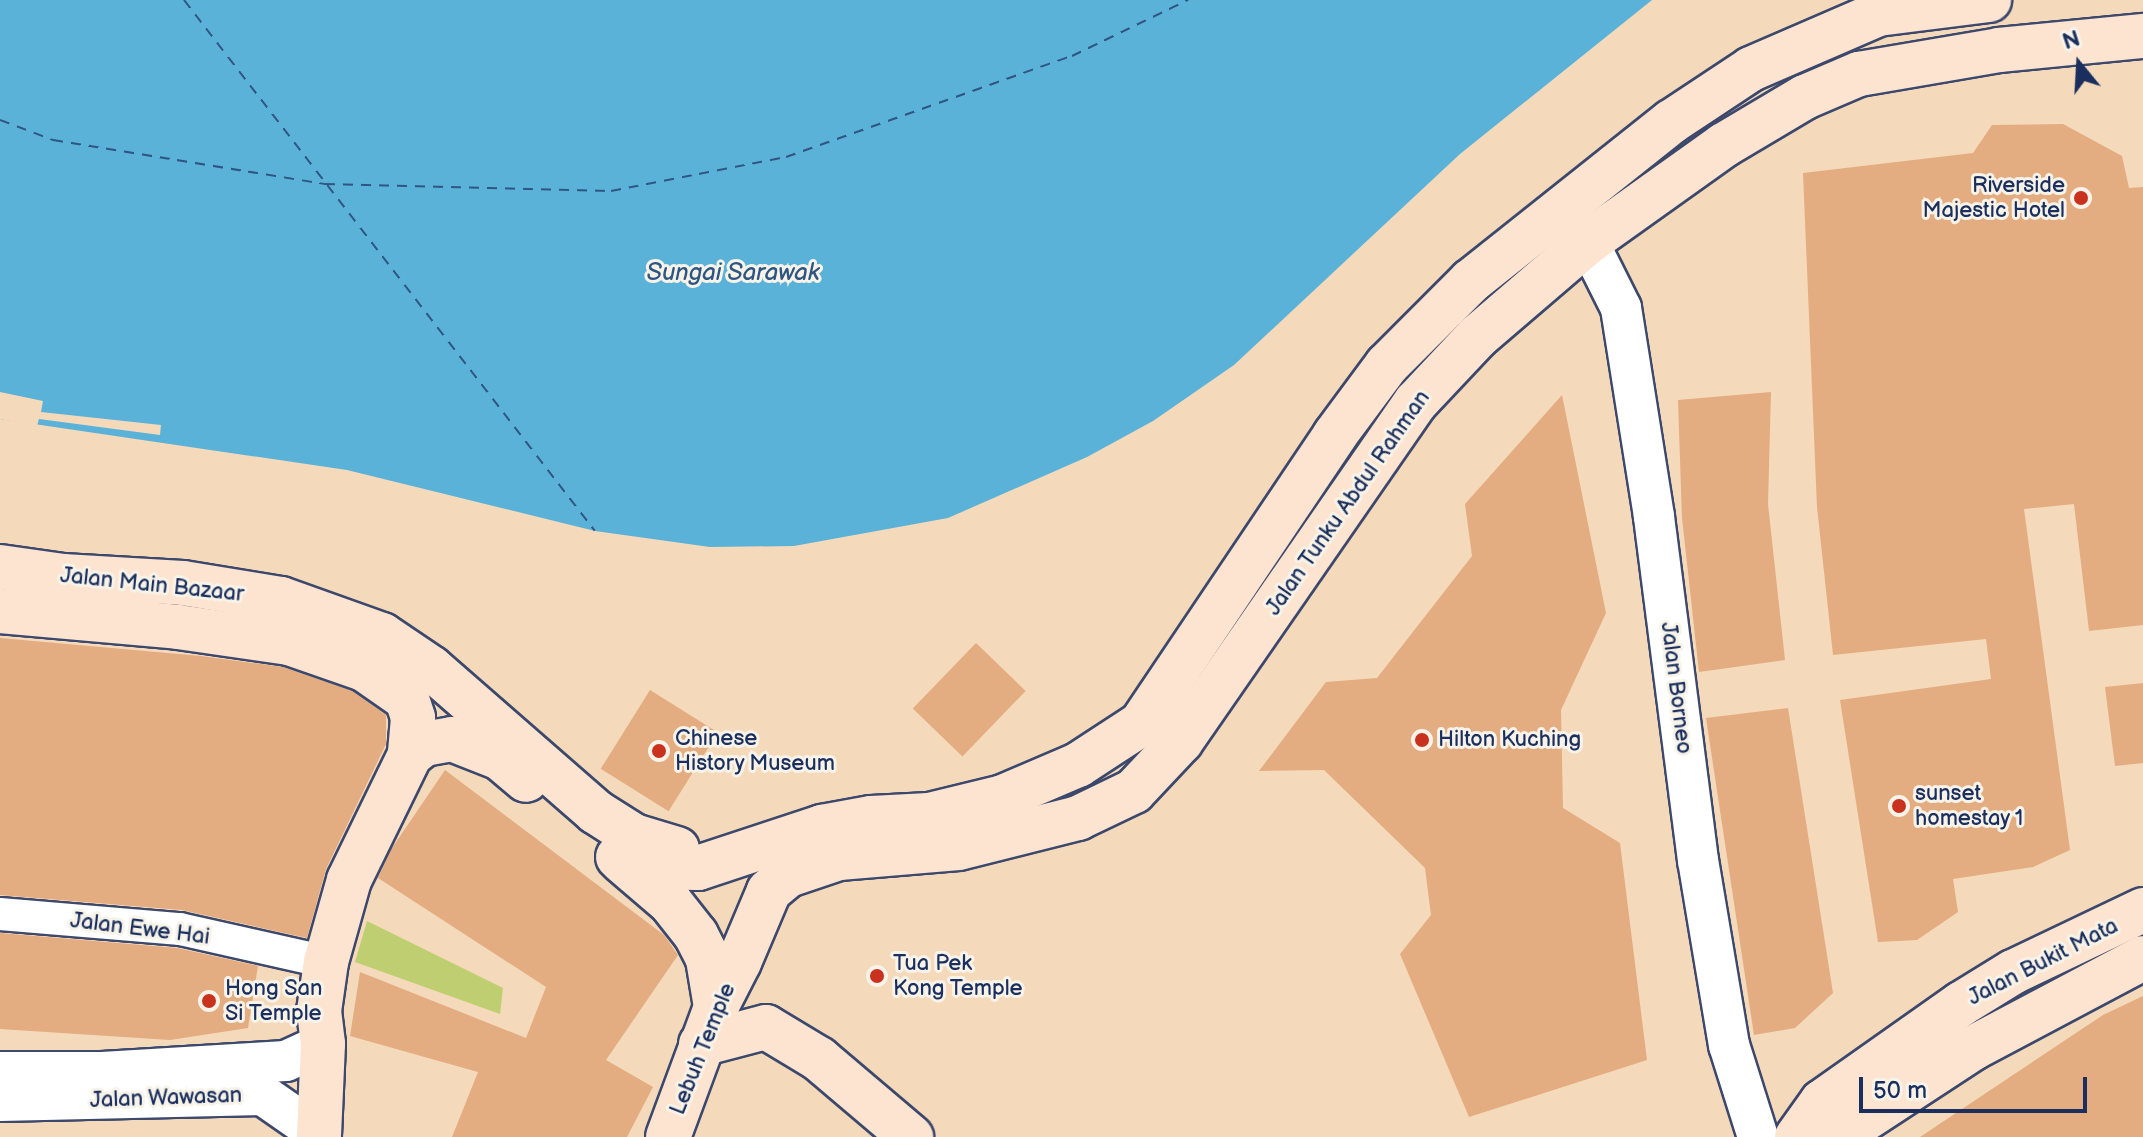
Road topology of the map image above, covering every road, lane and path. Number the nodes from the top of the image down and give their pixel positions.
1 (1989, 0) edge
2 (2143, 36) edge
3 (1588, 242) junction
4 (0, 567) edge
5 (0, 611) edge
6 (483, 712) junction
7 (410, 755) junction
8 (500, 758) junction
9 (765, 845) junction
10 (618, 857) junction
11 (2143, 910) edge
12 (0, 914) edge
13 (326, 962) junction
14 (739, 962) joint
15 (2131, 972) edge
16 (708, 1025) junction
17 (323, 1044) junction
18 (0, 1072) edge
19 (0, 1101) edge
20 (319, 1135) edge
21 (668, 1137) edge
22 (911, 1137) edge
23 (1758, 1137) edge
24 (1797, 1137) edge
25 (1837, 1137) edge

1 - 9 main road
2 - 3 main road, Jalan Tunku Abdul Rahman
3 - 14 main road, Jalan Tunku Abdul Rahman
3 - 23 street, Jalan Borneo
4 - 6 main road, Jalan Main Bazaar
5 - 7 main road, Jalan Main Bazaar
6 - 8 main road
6 - 9 main road, Jalan Main Bazaar
7 - 8 main road
7 - 13 main road
8 - 10 main road
9 - 10 main road
10 - 16 main road
11 - 24 main road, Jalan Bukit Mata
12 - 13 street, Jalan Ewe Hai
13 - 17 main road
14 - 16 main road, Lebuh Temple
15 - 25 main road
16 - 21 main road, Lebuh Temple
16 - 22 main road
17 - 18 street, Jalan Wawasan
17 - 20 main road
19 - 20 street, Jalan Wawasan

